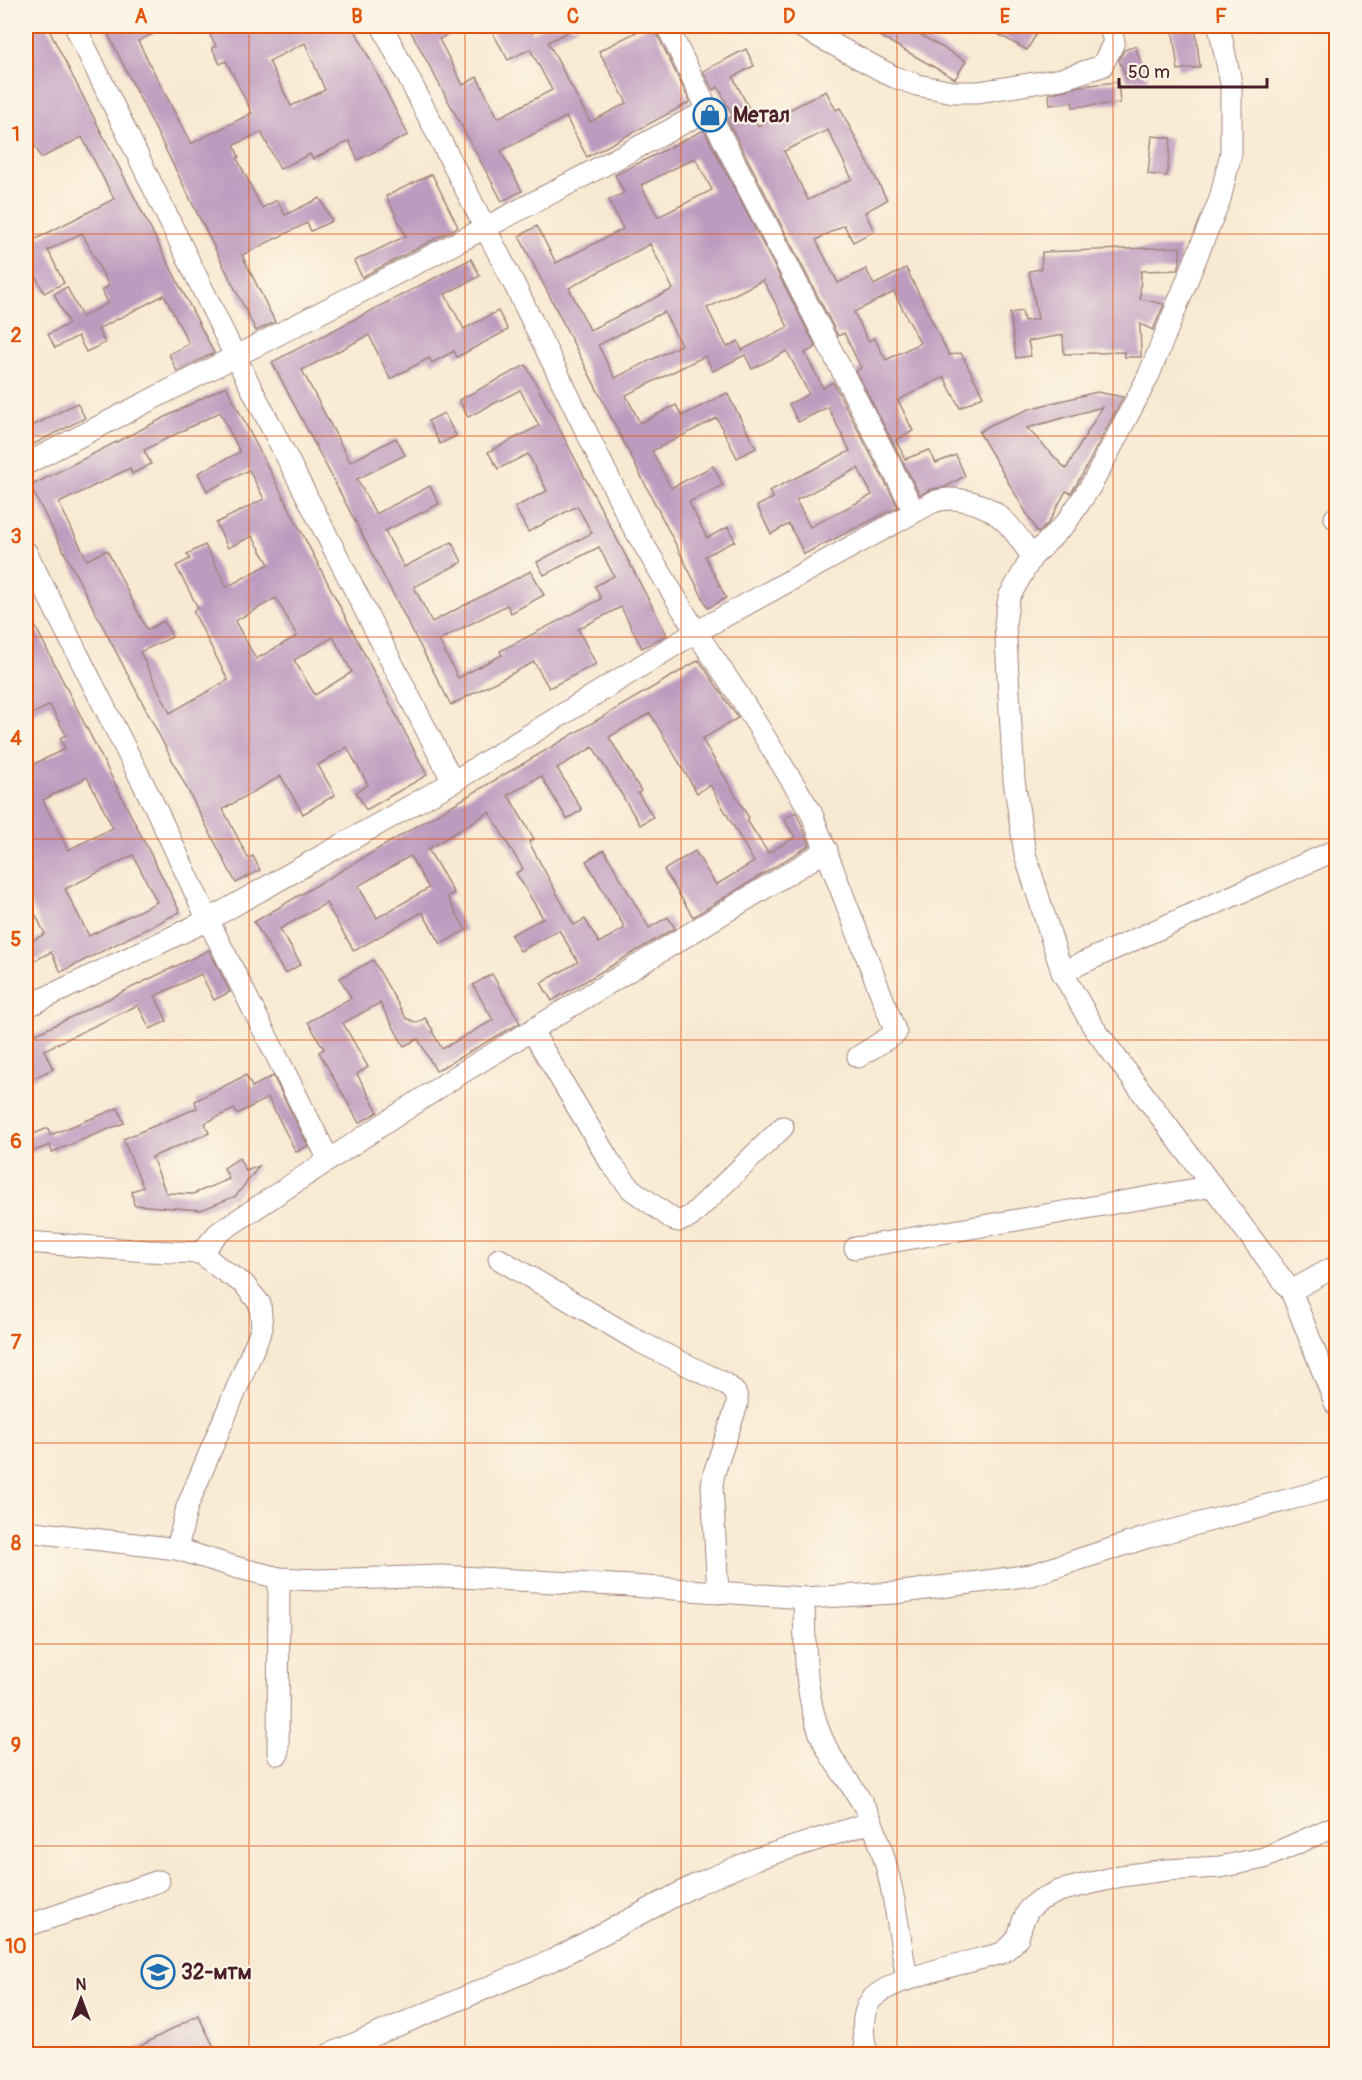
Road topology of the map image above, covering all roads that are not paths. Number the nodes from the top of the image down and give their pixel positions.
1 (75, 26) edge
2 (382, 26) edge
3 (667, 26) edge
4 (799, 26) edge
5 (1110, 26) edge
6 (1219, 26) edge
7 (708, 110) junction
8 (485, 228) junction
9 (235, 356) junction
10 (26, 464) edge
11 (914, 511) junction
12 (26, 552) edge
13 (1032, 558) junction
14 (696, 632) junction
15 (453, 782) junction
16 (826, 850) junction
17 (1336, 850) edge
18 (208, 920) junction
19 (1062, 972) junction
20 (26, 1007) edge
21 (532, 1031) junction
22 (858, 1057) dead end
23 (783, 1127) dead end
24 (328, 1160) junction
25 (1213, 1186) junction
26 (26, 1242) edge
27 (855, 1248) dead end
28 (201, 1253) junction
29 (499, 1259) dead end
30 (1336, 1266) edge
31 (1292, 1291) junction
32 (1336, 1405) edge
33 (1336, 1487) edge
34 (26, 1531) edge
35 (177, 1549) junction
36 (279, 1578) junction
37 (718, 1593) junction
38 (804, 1598) junction
39 (278, 1754) dead end
40 (872, 1822) junction
41 (1336, 1826) edge
42 (159, 1881) dead end
43 (26, 1926) edge
44 (907, 1980) junction
45 (330, 2055) edge
46 (867, 2055) edge

1 - 9 street
2 - 8 street
3 - 7 street
4 - 5 street
6 - 13 street
7 - 8 street
7 - 11 street
8 - 9 street
8 - 14 street
9 - 10 street
9 - 15 street
11 - 13 street
11 - 14 street
12 - 18 street
13 - 19 street
14 - 15 street
14 - 16 street
15 - 18 street
16 - 21 street
16 - 22 street
17 - 19 street
18 - 20 street
18 - 24 street
19 - 25 street
21 - 23 street
21 - 24 street
24 - 28 street
25 - 27 street
25 - 31 street
26 - 28 street
28 - 35 street
29 - 37 street
30 - 31 street
31 - 32 street
33 - 38 street
34 - 35 street
35 - 36 street
36 - 37 street
36 - 39 street
37 - 38 street
38 - 40 street
40 - 44 street
40 - 45 street
41 - 44 street
42 - 43 street
44 - 46 street

